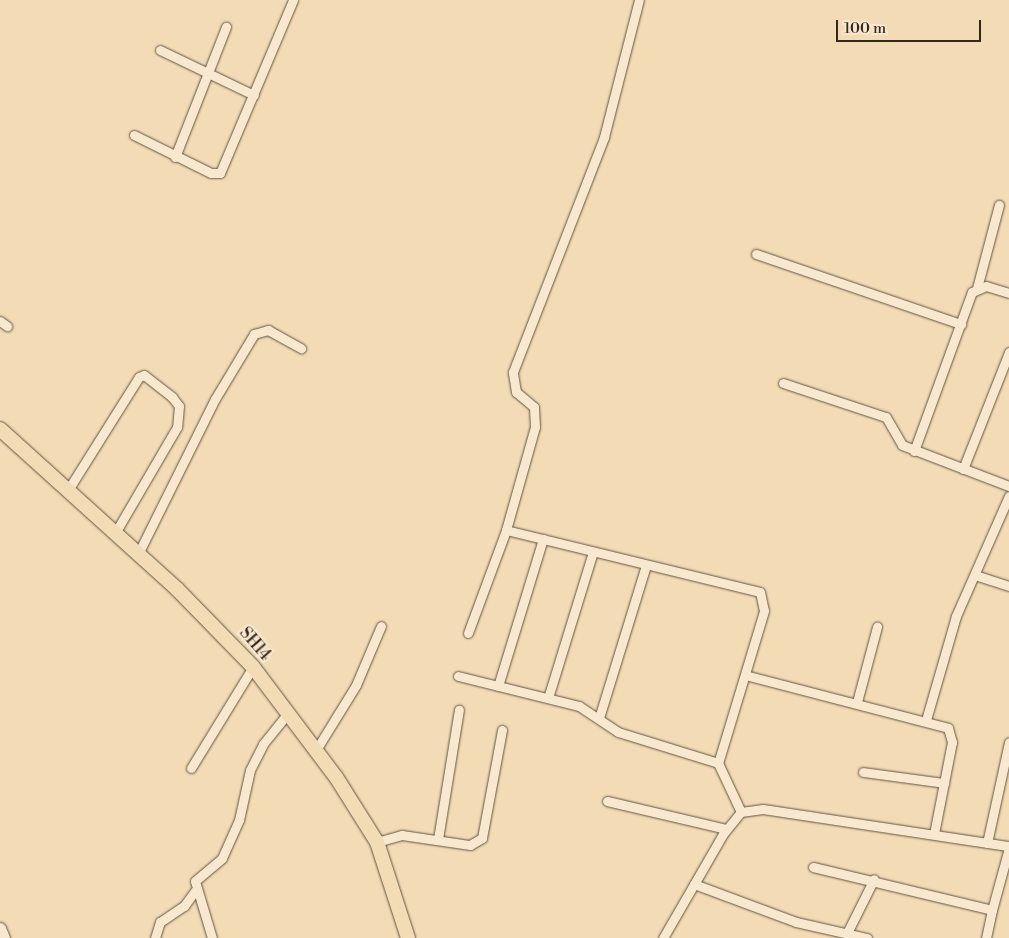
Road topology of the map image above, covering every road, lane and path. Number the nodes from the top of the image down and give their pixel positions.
1 (293, 0) edge
2 (639, 0) edge
3 (226, 27) dead end
4 (160, 50) dead end
5 (210, 74) junction
6 (254, 95) junction
7 (134, 135) dead end
8 (175, 157) junction
9 (999, 206) dead end
10 (756, 254) dead end
11 (977, 288) junction
12 (1009, 293) edge
13 (961, 324) junction
14 (301, 348) dead end
15 (1009, 352) edge
16 (783, 383) dead end
17 (0, 429) edge
18 (914, 451) junction
19 (963, 469) junction
20 (1009, 486) edge
21 (68, 490) junction
22 (1009, 496) edge
23 (506, 530) junction
24 (115, 534) junction
25 (543, 539) junction
26 (593, 552) junction
27 (138, 554) junction
28 (646, 565) junction
29 (975, 575) junction
30 (1009, 586) edge
31 (381, 626) dead end
32 (877, 627) dead end
33 (468, 633) dead end
34 (253, 667) junction
35 (745, 675) junction
36 (458, 676) dead end
37 (498, 686) junction
38 (548, 698) junction
39 (857, 702) junction
40 (459, 710) dead end
41 (288, 713) junction
42 (599, 718) junction
43 (926, 720) junction
44 (502, 730) dead end
45 (1009, 742) edge
46 (316, 750) junction
47 (718, 763) junction
48 (191, 768) dead end
49 (863, 772) dead end
50 (944, 783) junction
51 (607, 801) dead end
52 (741, 812) junction
53 (726, 829) junction
54 (934, 834) junction
55 (438, 839) junction
56 (378, 842) junction
57 (987, 842) junction
58 (1009, 847) edge
59 (813, 867) dead end
60 (874, 878) junction
61 (694, 884) junction
62 (195, 891) junction
63 (992, 910) junction
64 (0, 928) edge
65 (847, 934) junction
66 (4, 938) edge
67 (155, 938) edge
68 (212, 938) edge
69 (408, 938) edge
70 (663, 938) edge
71 (867, 938) edge
72 (986, 938) edge

1 - 6 street
2 - 23 street
3 - 5 street
4 - 5 street
5 - 6 street
5 - 8 street
6 - 8 street
7 - 8 street
9 - 11 street
10 - 13 street
11 - 12 street
11 - 13 street
13 - 18 street
14 - 27 street
15 - 19 street
16 - 18 street
17 - 21 main road, SH14 / SH14
18 - 19 street
19 - 20 street
21 - 24 main road, SH14 / SH14
21 - 24 street
22 - 29 street
23 - 25 street
23 - 33 street
24 - 27 main road, SH14 / SH14
25 - 26 street
25 - 37 street
26 - 28 street
26 - 38 street
27 - 34 main road, SH14 / SH14
28 - 35 street
28 - 42 street
29 - 30 street
29 - 43 street
31 - 46 street
32 - 39 street
34 - 41 main road, SH14 / SH14
34 - 48 street
35 - 39 street
35 - 47 street
36 - 37 street
37 - 38 street
38 - 42 street
39 - 43 street
40 - 55 street
41 - 46 main road, SH14 / SH14
41 - 62 street
42 - 47 street
43 - 50 street
44 - 55 street
45 - 57 street
46 - 56 main road, SH14 / SH14
47 - 52 street
49 - 50 street
50 - 54 street
51 - 53 street
52 - 53 street
52 - 54 street
53 - 61 street
54 - 57 street
55 - 56 street
56 - 69 main road, SH14 / SH14
57 - 58 street
58 - 63 street
59 - 60 street
60 - 63 street
60 - 65 street
61 - 65 street
61 - 70 street
62 - 67 street
62 - 68 street
63 - 72 street
64 - 66 street
65 - 71 street

